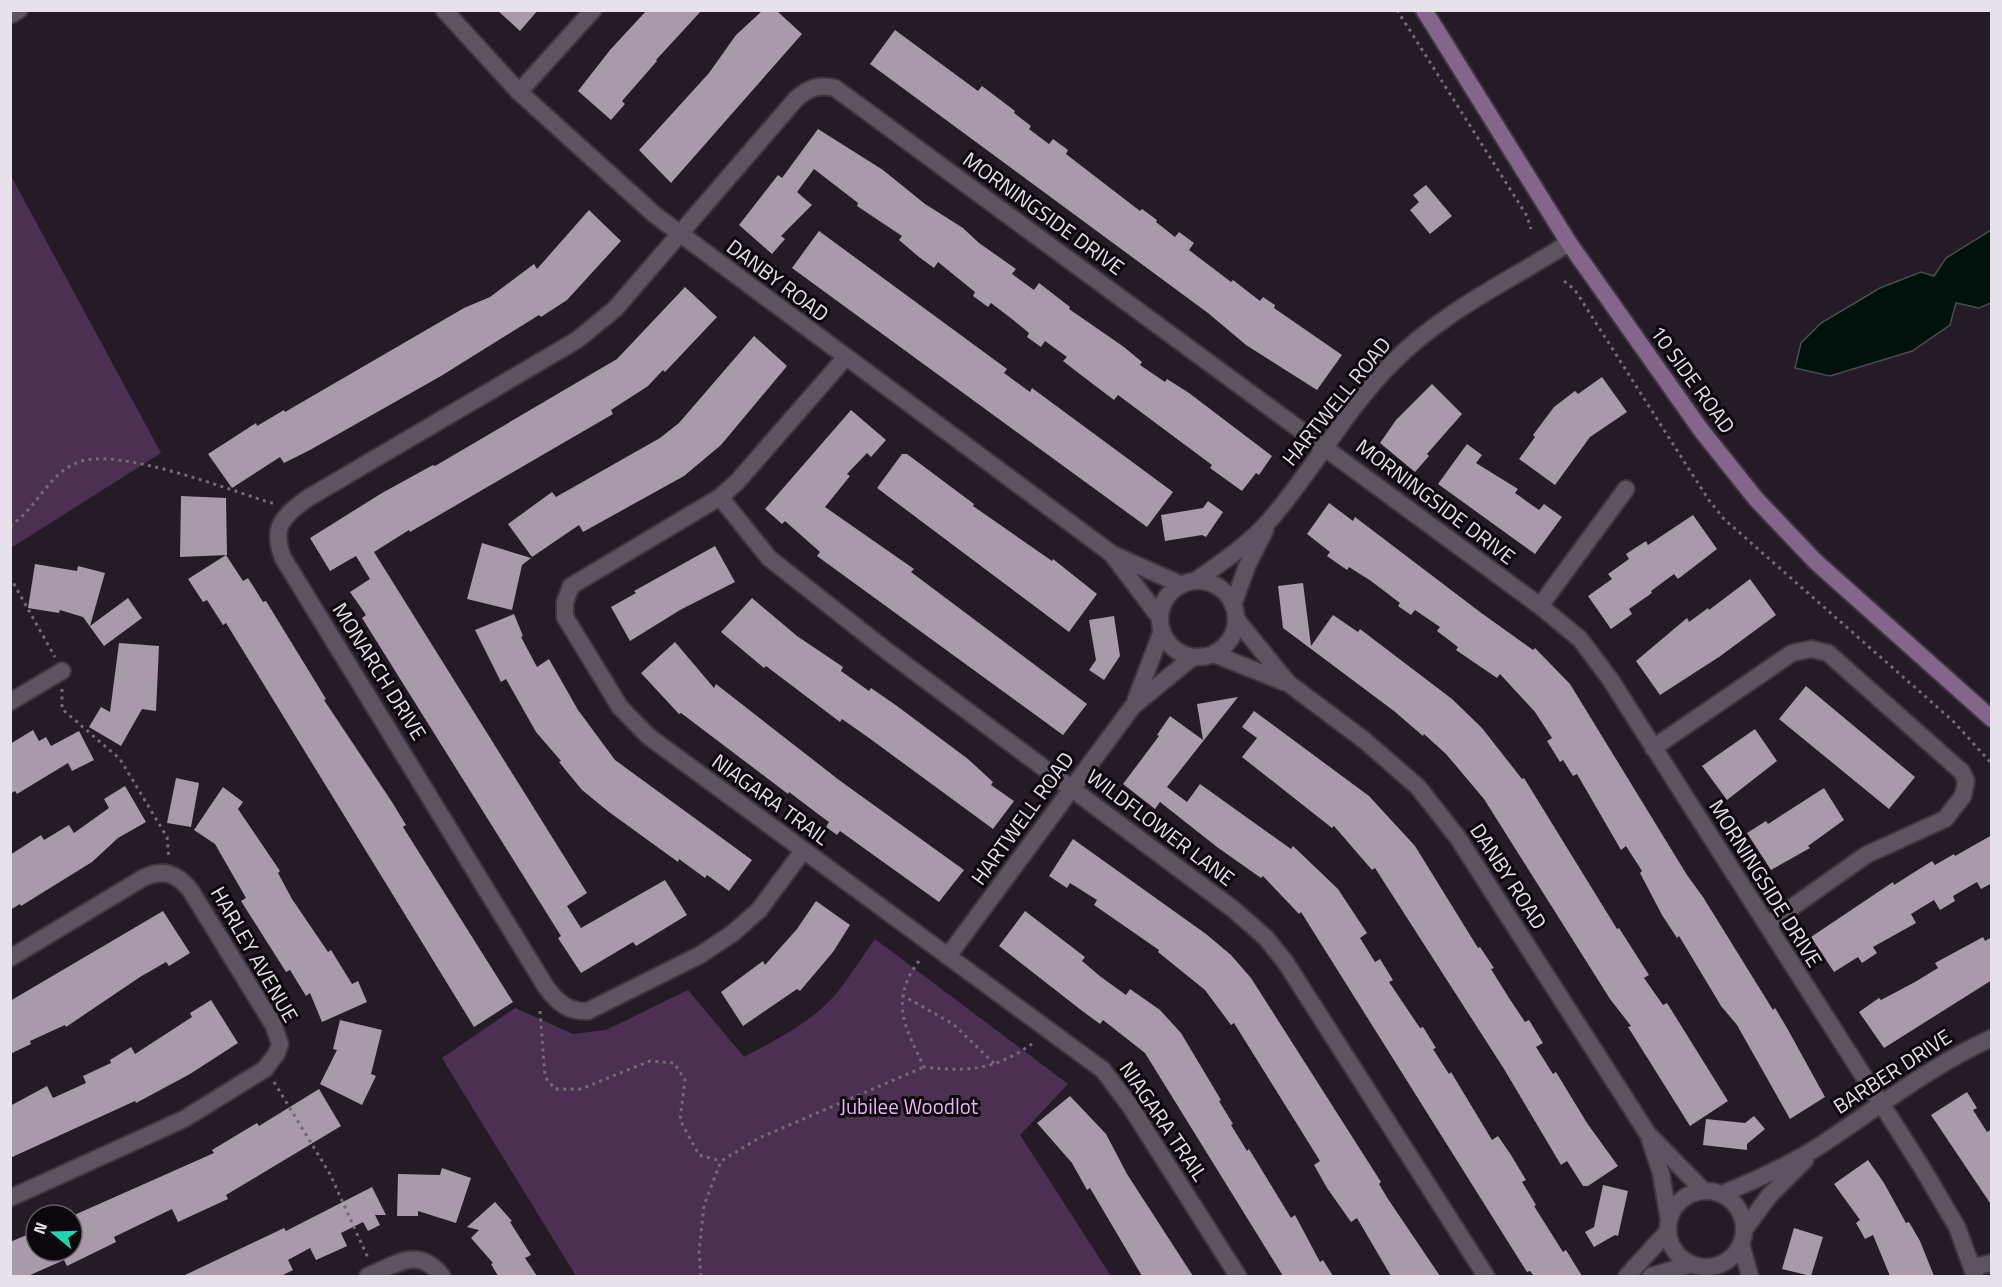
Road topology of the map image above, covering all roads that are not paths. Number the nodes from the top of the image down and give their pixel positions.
1 (19, 10) edge
2 (444, 10) edge
3 (593, 10) edge
4 (1424, 10) edge
5 (10, 15) edge
6 (519, 92) junction
7 (679, 233) junction
8 (1569, 243) junction
9 (844, 358) junction
10 (1324, 447) junction
11 (1626, 489) dead end
12 (720, 497) junction
13 (1269, 521) junction
14 (1112, 554) junction
15 (1188, 583) junction
16 (1540, 606) junction
17 (1235, 612) junction
18 (1161, 624) junction
19 (1214, 654) junction
20 (1193, 657) junction
21 (62, 671) road end
22 (1288, 683) junction
23 (10, 702) edge
24 (1133, 706) junction
25 (1992, 719) edge
26 (1653, 748) junction
27 (1071, 789) junction
28 (803, 851) junction
29 (1767, 925) junction
30 (948, 956) junction
31 (10, 958) edge
32 (1992, 1038) edge
33 (1880, 1104) junction
34 (1648, 1134) junction
35 (1819, 1146) junction
36 (1704, 1191) junction
37 (1722, 1194) junction
38 (10, 1198) edge
39 (1669, 1226) junction
40 (1742, 1237) junction
41 (1992, 1263) edge
42 (1705, 1269) edge
43 (1974, 1272) edge
44 (372, 1275) edge
45 (442, 1276) edge
46 (1239, 1276) edge
47 (1486, 1276) edge
48 (1627, 1276) edge
49 (1651, 1276) edge
50 (1750, 1276) edge

1 - 5 street
2 - 6 street, DANBY ROAD
3 - 6 street
4 - 8 main road, 10 SIDE ROAD
6 - 7 street, DANBY ROAD
7 - 9 street, DANBY ROAD
7 - 10 street, MORNINGSIDE DRIVE
7 - 28 street, MONARCH DRIVE
8 - 10 street, HARTWELL ROAD
8 - 25 main road, 10 SIDE ROAD
9 - 12 street, NIAGARA TRAIL
9 - 14 street, DANBY ROAD
10 - 13 street, HARTWELL ROAD
10 - 16 street, MORNINGSIDE DRIVE
11 - 16 street
12 - 27 street, WILDFLOWER LANE
12 - 28 street, NIAGARA TRAIL
13 - 15 street, HARTWELL ROAD
13 - 17 street, HARTWELL ROAD
14 - 15 street, DANBY ROAD
14 - 18 street, DANBY ROAD
15 - 17 street
15 - 18 street
16 - 26 street, MORNINGSIDE DRIVE
17 - 19 street
17 - 22 street, DANBY ROAD
18 - 20 street
18 - 24 street, HARTWELL ROAD
19 - 20 street
19 - 22 street, DANBY ROAD
20 - 24 street, HARTWELL ROAD
21 - 23 street
22 - 34 street, DANBY ROAD
24 - 27 street, HARTWELL ROAD
26 - 29 street, MORNINGSIDE DRIVE
26 - 29 street
27 - 30 street, HARTWELL ROAD
27 - 47 street, WILDFLOWER LANE
28 - 30 street, NIAGARA TRAIL
29 - 33 street, MORNINGSIDE DRIVE
30 - 46 street, NIAGARA TRAIL
31 - 38 street, HARLEY AVENUE
32 - 33 street, BARBER DRIVE
33 - 35 street, BARBER DRIVE
33 - 43 street, MORNINGSIDE DRIVE
34 - 36 street, DANBY ROAD
34 - 39 street, DANBY ROAD
35 - 37 street, BARBER DRIVE
35 - 40 street, BARBER DRIVE
36 - 37 street
36 - 39 street
37 - 40 street
39 - 42 street
39 - 48 street
40 - 42 street
40 - 50 street
41 - 43 street
42 - 49 street
44 - 45 street

